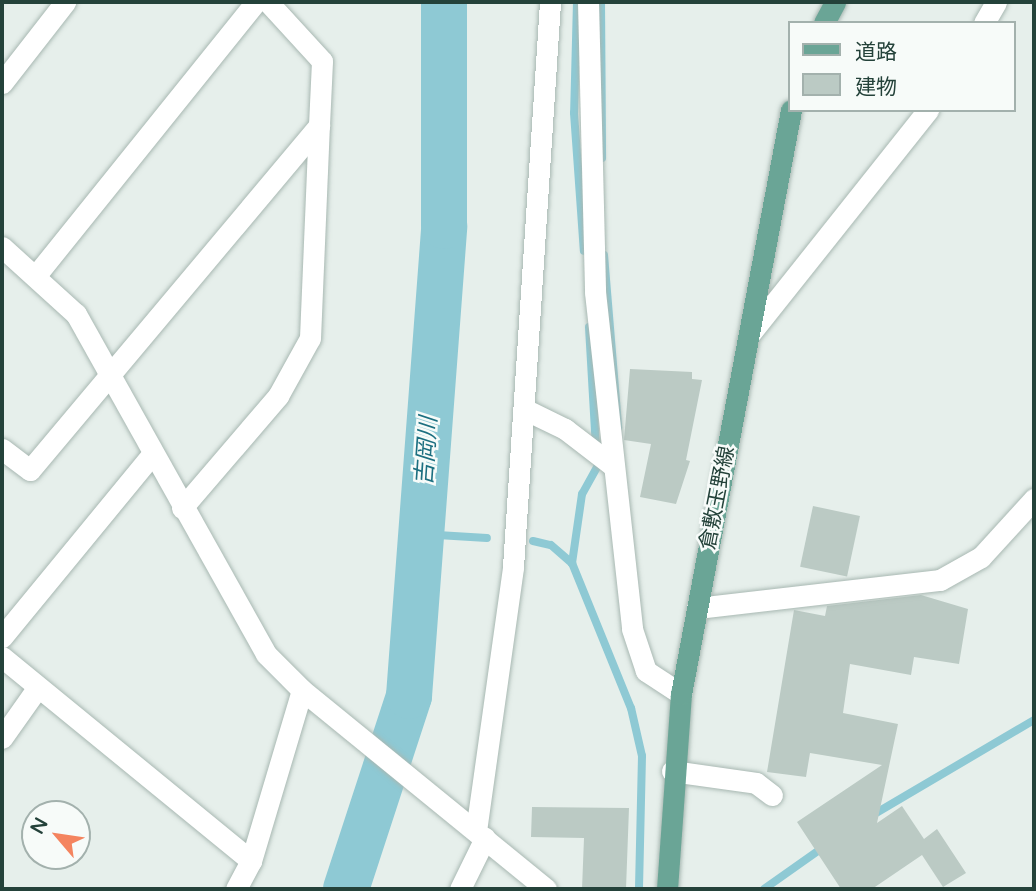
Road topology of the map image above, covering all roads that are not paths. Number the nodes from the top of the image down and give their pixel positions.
1 (65, 2) edge
2 (256, 2) edge
3 (268, 2) edge
4 (550, 2) edge
5 (588, 2) edge
6 (835, 2) edge
7 (996, 2) edge
8 (825, 21) edge
9 (985, 21) edge
10 (2, 83) edge
11 (791, 112) edge
12 (926, 112) edge
13 (319, 125) junction
14 (2, 247) edge
15 (37, 274) junction
16 (749, 335) junction
17 (109, 373) junction
18 (524, 409) junction
19 (2, 449) edge
20 (605, 452) junction
21 (153, 453) junction
22 (1034, 499) edge
23 (182, 508) junction
24 (697, 608) junction
25 (2, 637) edge
26 (2, 657) edge
27 (38, 687) junction
28 (302, 690) junction
29 (681, 694) junction
30 (2, 738) edge
31 (672, 771) junction
32 (772, 795) dead end
33 (481, 835) junction
34 (251, 860) junction
35 (236, 889) edge
36 (460, 889) edge
37 (546, 889) edge
38 (667, 889) edge

1 - 10 street
2 - 15 street
3 - 13 street
4 - 18 street
5 - 20 street
6 - 8 main road
7 - 9 street
11 - 16 main road, 倉敷玉野線
12 - 16 street
13 - 17 street
13 - 23 street
14 - 15 street
15 - 17 street
16 - 24 main road, 倉敷玉野線
17 - 19 street
17 - 21 street
18 - 20 street
18 - 33 street
20 - 29 street
21 - 23 street
21 - 25 street
22 - 24 street
23 - 28 street
24 - 29 main road, 倉敷玉野線
26 - 27 street
27 - 30 street
27 - 34 street
28 - 33 street
28 - 34 street
29 - 31 main road, 倉敷玉野線
31 - 32 street
31 - 38 main road, 倉敷玉野線
33 - 36 street
33 - 37 street
34 - 35 street

